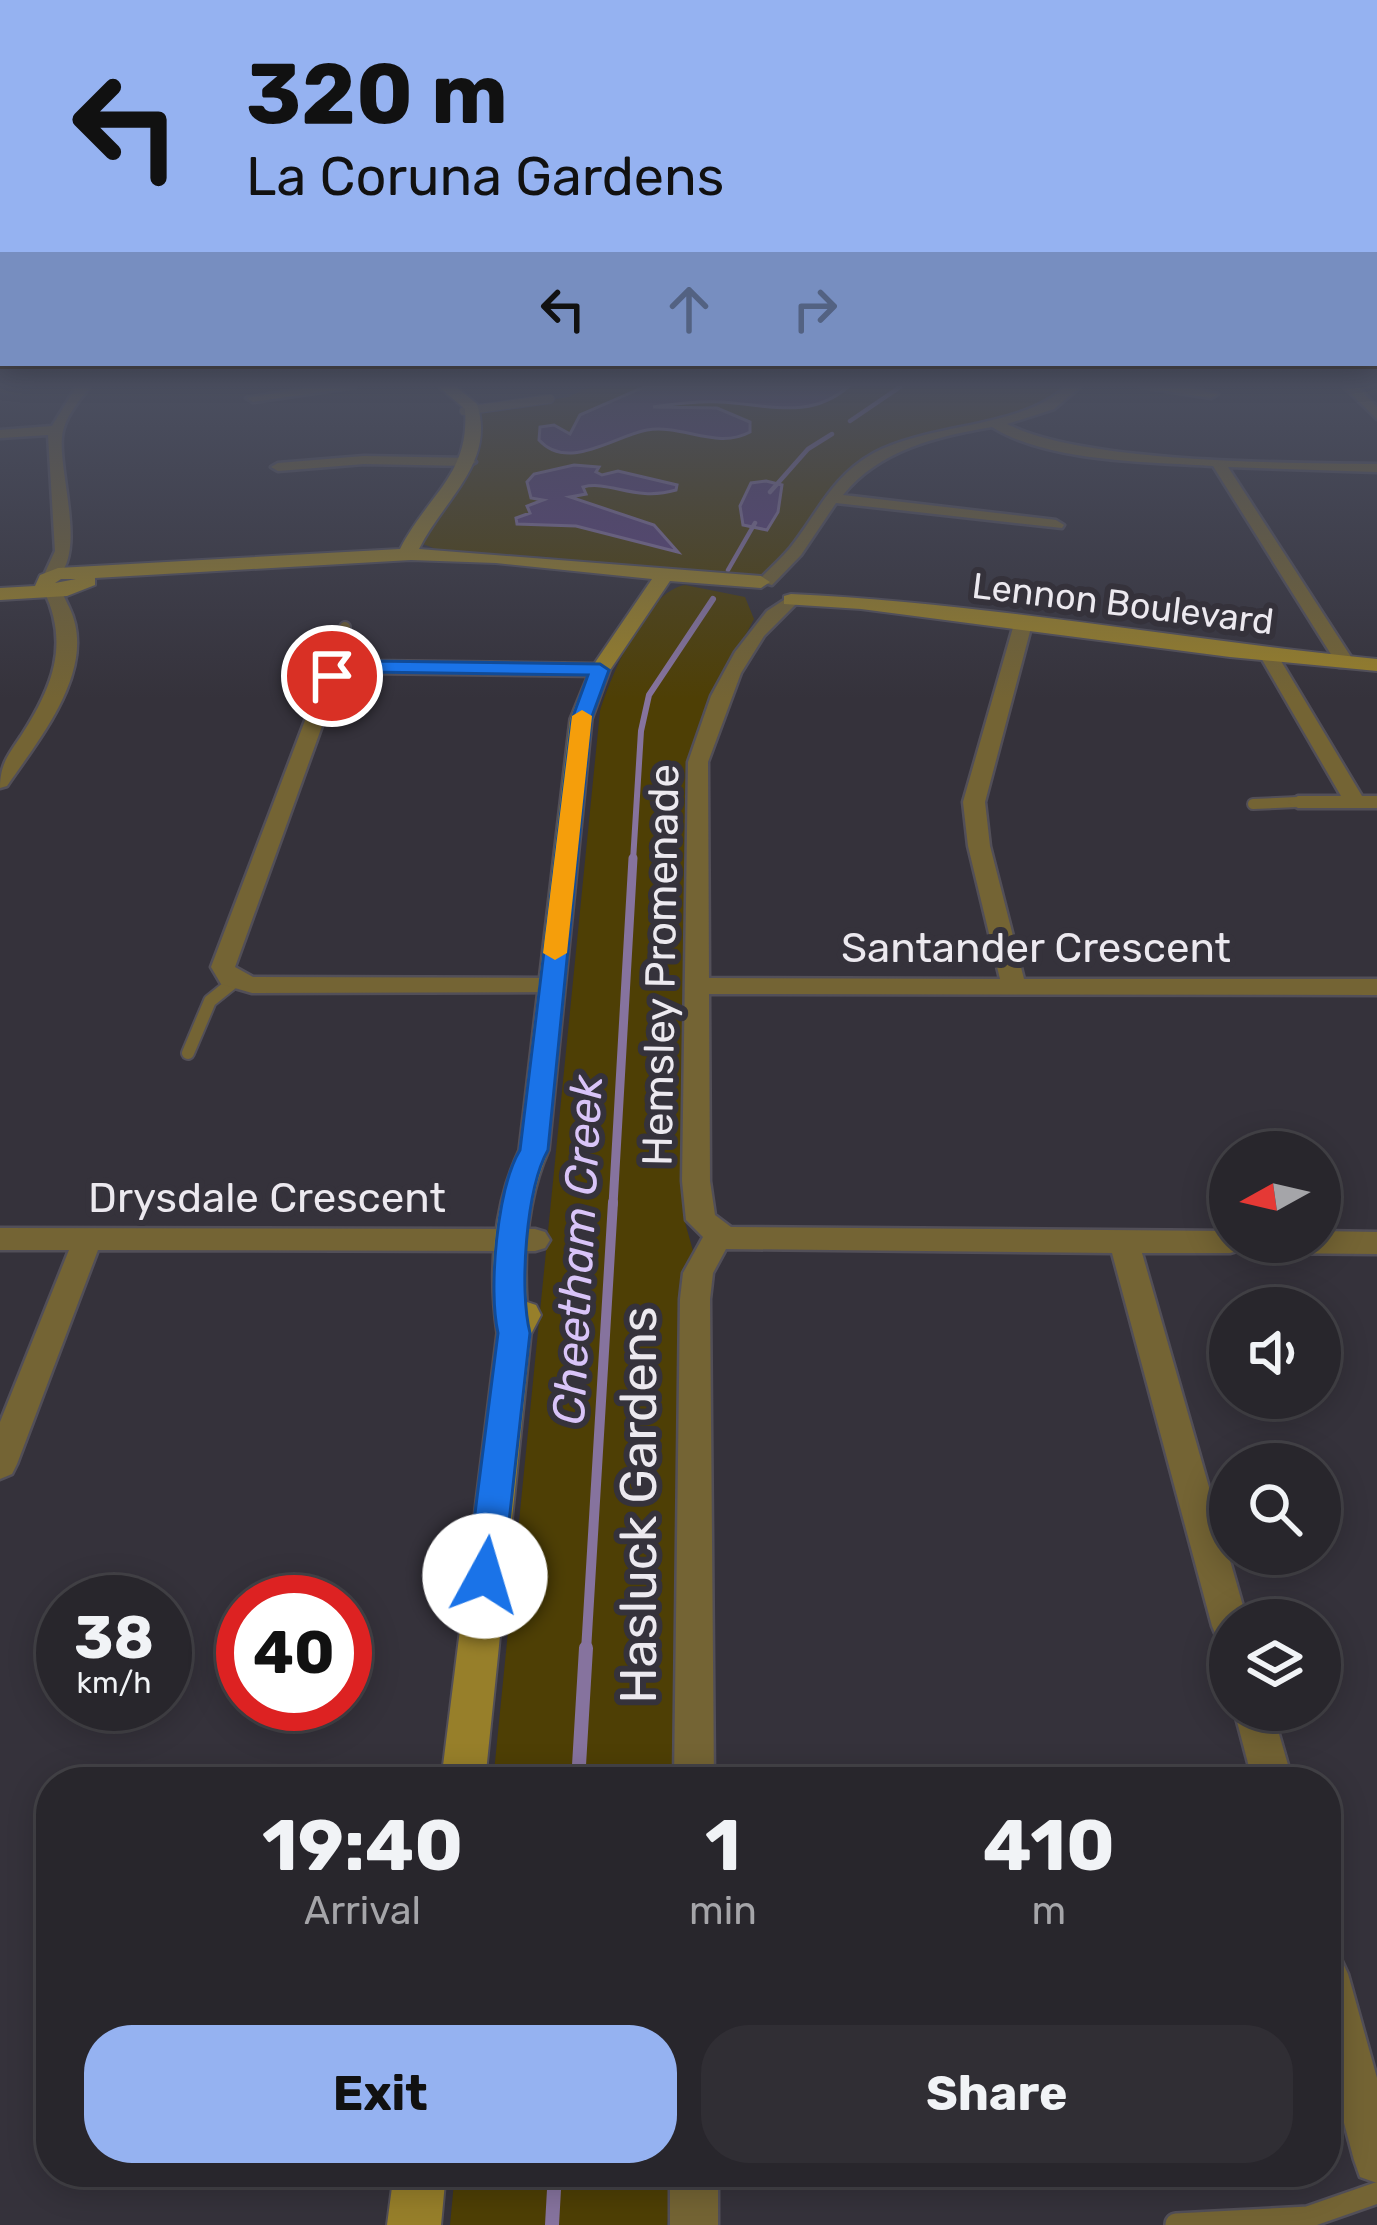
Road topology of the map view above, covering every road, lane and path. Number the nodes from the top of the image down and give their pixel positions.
1 (60, 491) edge
2 (447, 491) edge
3 (838, 491) edge
4 (1234, 491) edge
5 (830, 498) junction
6 (1065, 546) dead end
7 (63, 551) junction
8 (407, 554) junction
9 (797, 555) junction
10 (664, 576) junction
11 (81, 579) junction
12 (51, 584) junction
13 (759, 589) junction
14 (0, 591) edge
15 (794, 593) junction
16 (68, 615) junction
17 (1023, 624) junction
18 (345, 626) dead end
19 (760, 629) junction
20 (1269, 656) junction
21 (1346, 663) junction
22 (1377, 665) edge
23 (344, 669) junction
24 (600, 670) junction
25 (0, 782) edge
26 (1298, 802) joint
27 (1366, 802) edge
28 (1253, 804) dead end
29 (235, 981) junction
30 (552, 986) junction
31 (696, 986) junction
32 (1014, 986) junction
33 (1377, 987) edge
34 (188, 1053) dead end
35 (718, 1234) junction
36 (0, 1239) edge
37 (88, 1239) junction
38 (525, 1240) junction
39 (1124, 1241) junction
40 (1209, 1242) edge
41 (1341, 1243) edge
42 (1377, 1243) edge
43 (0, 1464) edge
44 (1223, 1599) edge
45 (1259, 1731) edge
46 (465, 1767) edge
47 (694, 1767) edge
48 (1269, 1767) edge
49 (1341, 2028) edge
50 (1377, 2159) edge
51 (418, 2187) edge
52 (694, 2187) edge
53 (1377, 2193) edge
54 (1176, 2224) edge
55 (414, 2225) edge
56 (694, 2225) edge

1 - 7 street
2 - 8 street
3 - 5 street
4 - 21 street
5 - 6 street
5 - 9 street
7 - 11 street
7 - 12 street
8 - 10 street
8 - 11 street
9 - 13 street
9 - 15 street
10 - 13 street
10 - 24 street
11 - 12 street
11 - 16 street
12 - 14 street
12 - 16 street
13 - 15 street, Lennon Boulevard
13 - 19 street
15 - 17 street, Lennon Boulevard
15 - 19 street, Hemsley Promenade
16 - 25 street
17 - 20 street, Lennon Boulevard
17 - 32 street
18 - 23 lane
19 - 31 street, Hemsley Promenade
20 - 21 street, Lennon Boulevard
20 - 27 street
21 - 22 street, Lennon Boulevard
23 - 24 street
23 - 29 street
24 - 30 street
26 - 27 street
26 - 28 lane
29 - 30 street
29 - 34 lane
30 - 38 street
31 - 32 street, Santander Crescent
31 - 35 street, Hemsley Promenade
32 - 33 street, Santander Crescent
35 - 39 street
35 - 47 street, Hasluck Gardens
36 - 37 street, Drysdale Crescent
37 - 38 street, Drysdale Crescent
37 - 43 street
38 - 46 street
39 - 40 street
39 - 44 street
41 - 42 street
45 - 48 street
49 - 50 street
51 - 55 street
52 - 56 street
53 - 54 lane

